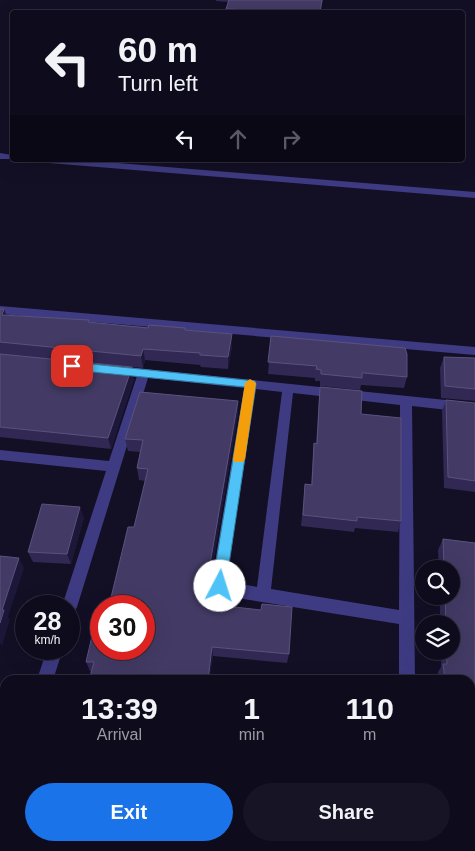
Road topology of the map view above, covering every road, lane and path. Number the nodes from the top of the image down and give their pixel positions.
1 (72, 162) edge
2 (475, 195) edge
3 (0, 310) edge
4 (475, 352) edge
5 (106, 369) edge
6 (144, 373) junction
7 (251, 384) junction
8 (288, 388) junction
9 (406, 400) junction
10 (475, 408) edge
11 (0, 455) edge
12 (115, 467) junction
13 (73, 595) edge
14 (263, 595) junction
15 (407, 618) junction
16 (51, 660) edge
17 (47, 675) edge
18 (407, 675) edge

1 - 2 street
3 - 4 street
5 - 6 street
6 - 7 street
6 - 12 street
7 - 8 street
7 - 14 street
8 - 9 street
8 - 14 street
9 - 10 street
9 - 15 street
11 - 12 street
12 - 13 street
14 - 15 street
15 - 18 street
16 - 17 street

